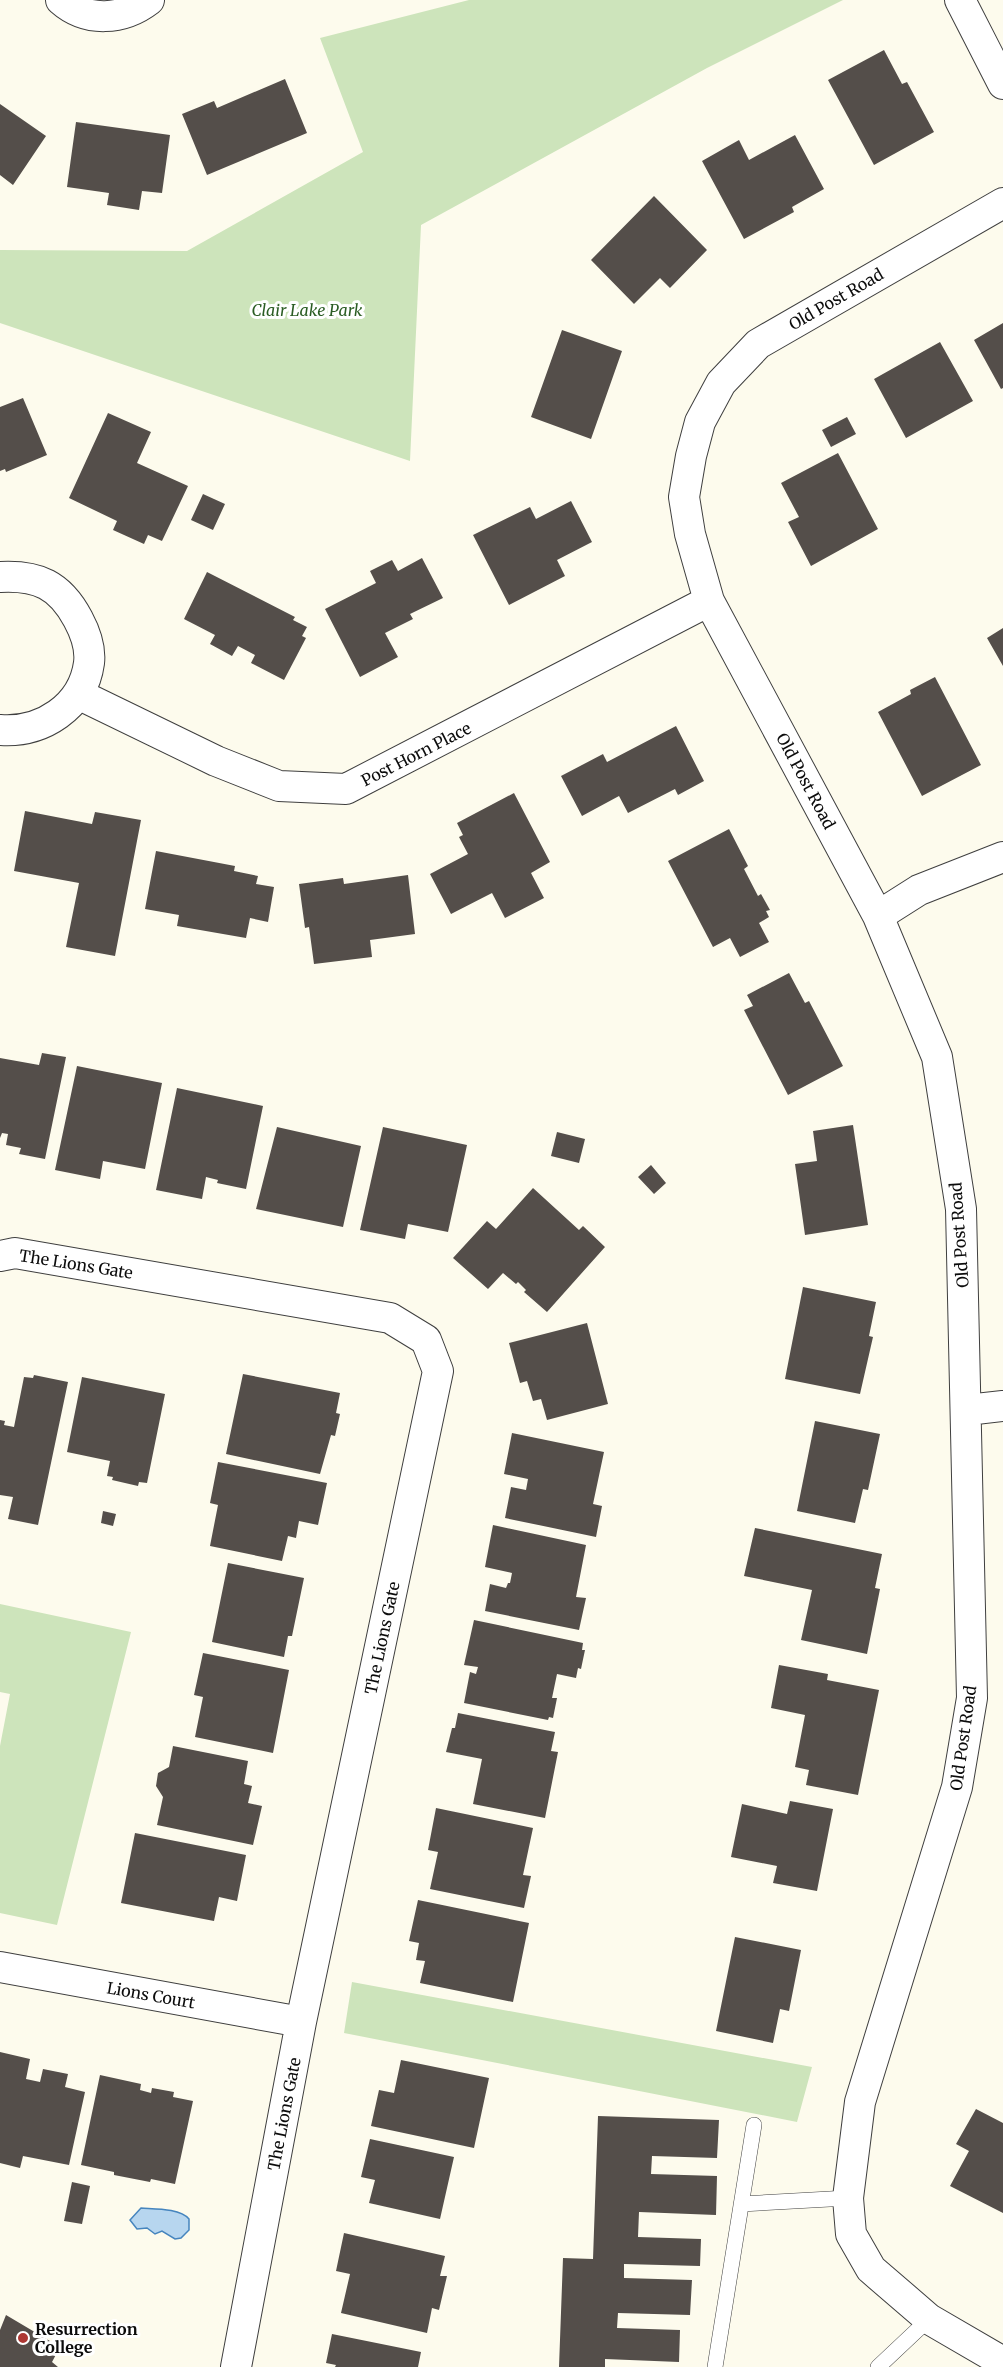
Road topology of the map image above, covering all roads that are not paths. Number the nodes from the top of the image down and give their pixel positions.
1 (62, 0) edge
2 (149, 0) edge
3 (960, 0) edge
4 (1003, 84) edge
5 (1003, 203) edge
6 (0, 577) edge
7 (709, 601) junction
8 (78, 694) junction
9 (0, 730) edge
10 (1003, 857) edge
11 (878, 916) junction
12 (0, 1256) edge
13 (1003, 1406) edge
14 (966, 1410) junction
15 (0, 1967) edge
16 (301, 2022) junction
17 (754, 2125) dead end
18 (848, 2198) junction
19 (741, 2204) junction
20 (929, 2319) junction
21 (1003, 2362) edge
22 (236, 2367) edge
23 (715, 2367) edge
24 (878, 2367) edge

1 - 2 street
3 - 4 street
5 - 7 street, Old Post Road
6 - 8 street
7 - 8 street, Post Horn Place
7 - 11 street, Old Post Road
8 - 9 street
10 - 11 street
11 - 14 street, Old Post Road
12 - 16 street, The Lions Gate
13 - 14 street
14 - 18 street, Old Post Road
15 - 16 street, Lions Court
16 - 22 street, The Lions Gate
17 - 19 lane
18 - 19 lane
18 - 20 street, Old Post Road
19 - 23 lane
20 - 21 street, Old Post Road
20 - 24 lane

